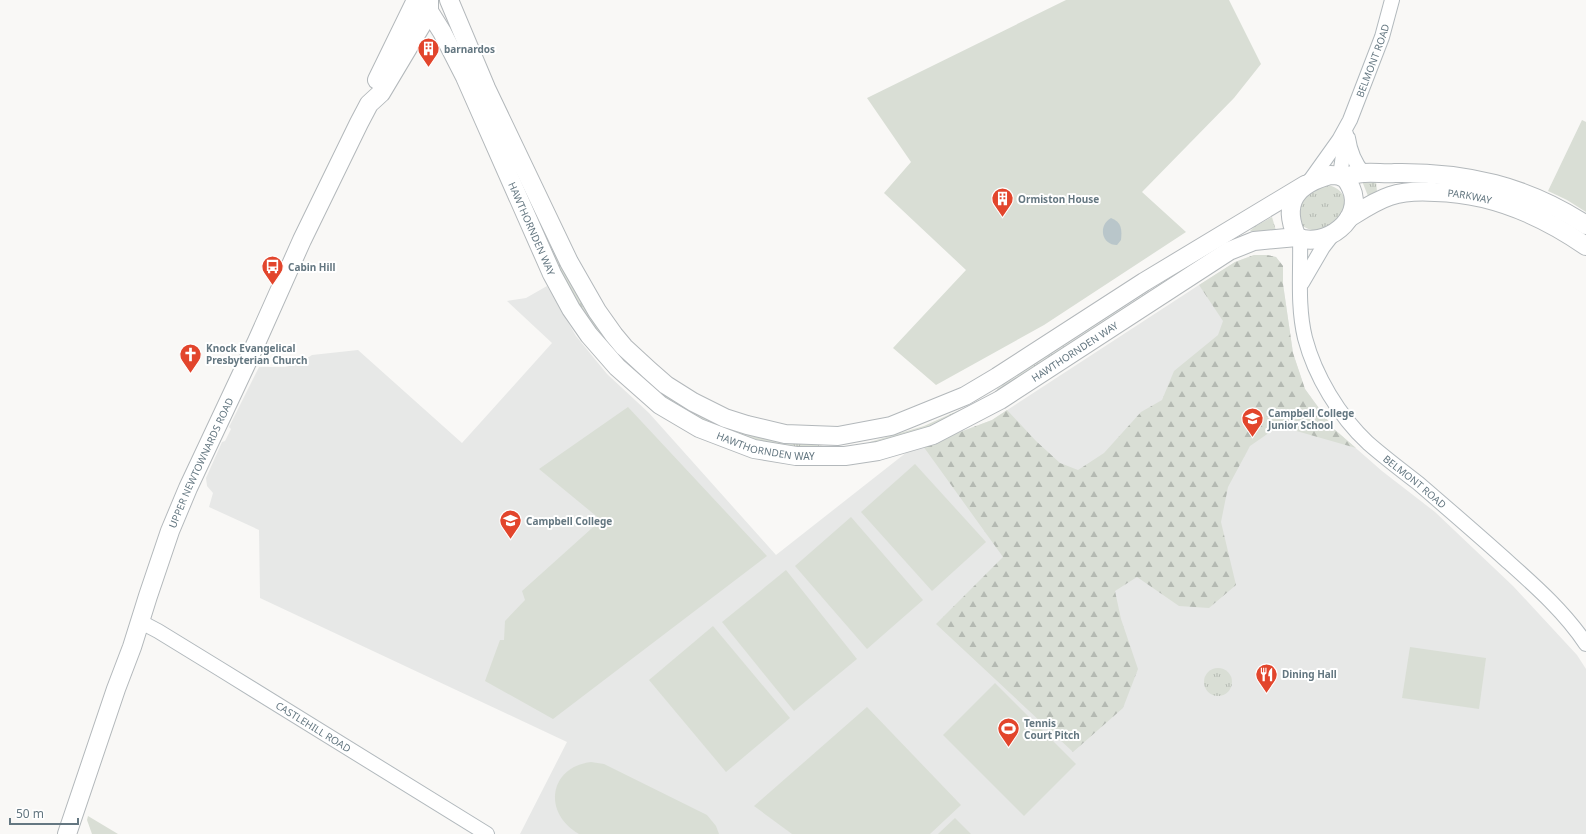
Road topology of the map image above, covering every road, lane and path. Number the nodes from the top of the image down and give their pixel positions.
1 (403, 0) edge
2 (1392, 0) edge
3 (426, 2) edge
4 (452, 4) edge
5 (411, 41) junction
6 (369, 102) junction
7 (1348, 125) junction
8 (493, 142) junction
9 (1363, 173) junction
10 (1342, 176) junction
11 (1307, 183) junction
12 (1349, 218) junction
13 (1586, 225) edge
14 (1333, 234) junction
15 (1299, 237) junction
16 (1586, 246) edge
17 (1301, 286) junction
18 (139, 621) junction
19 (1586, 644) edge
20 (67, 834) edge
21 (487, 834) edge

1 - 6 highway
2 - 7 main road, BELMONT ROAD
3 - 5 highway, UPPER NEWTOWNARDS ROAD
3 - 6 highway, UPPER NEWTOWNARDS ROAD
3 - 8 highway, HAWTHORNDEN WAY
4 - 11 highway, HAWTHORNDEN WAY
5 - 6 highway, UPPER NEWTOWNARDS ROAD
5 - 8 highway
6 - 18 highway, UPPER NEWTOWNARDS ROAD
7 - 9 main road
7 - 10 main road, BELMONT ROAD
7 - 11 main road, BELMONT ROAD
8 - 15 highway, HAWTHORNDEN WAY
9 - 10 highway, PARKWAY
9 - 13 highway, PARKWAY
10 - 11 highway
10 - 12 highway
11 - 15 highway
12 - 14 highway
12 - 16 highway, PARKWAY
14 - 15 highway
14 - 17 main road, BELMONT ROAD
15 - 17 main road, BELMONT ROAD
17 - 19 main road, BELMONT ROAD
18 - 20 highway, UPPER NEWTOWNARDS ROAD
18 - 21 main road, CASTLEHILL ROAD

